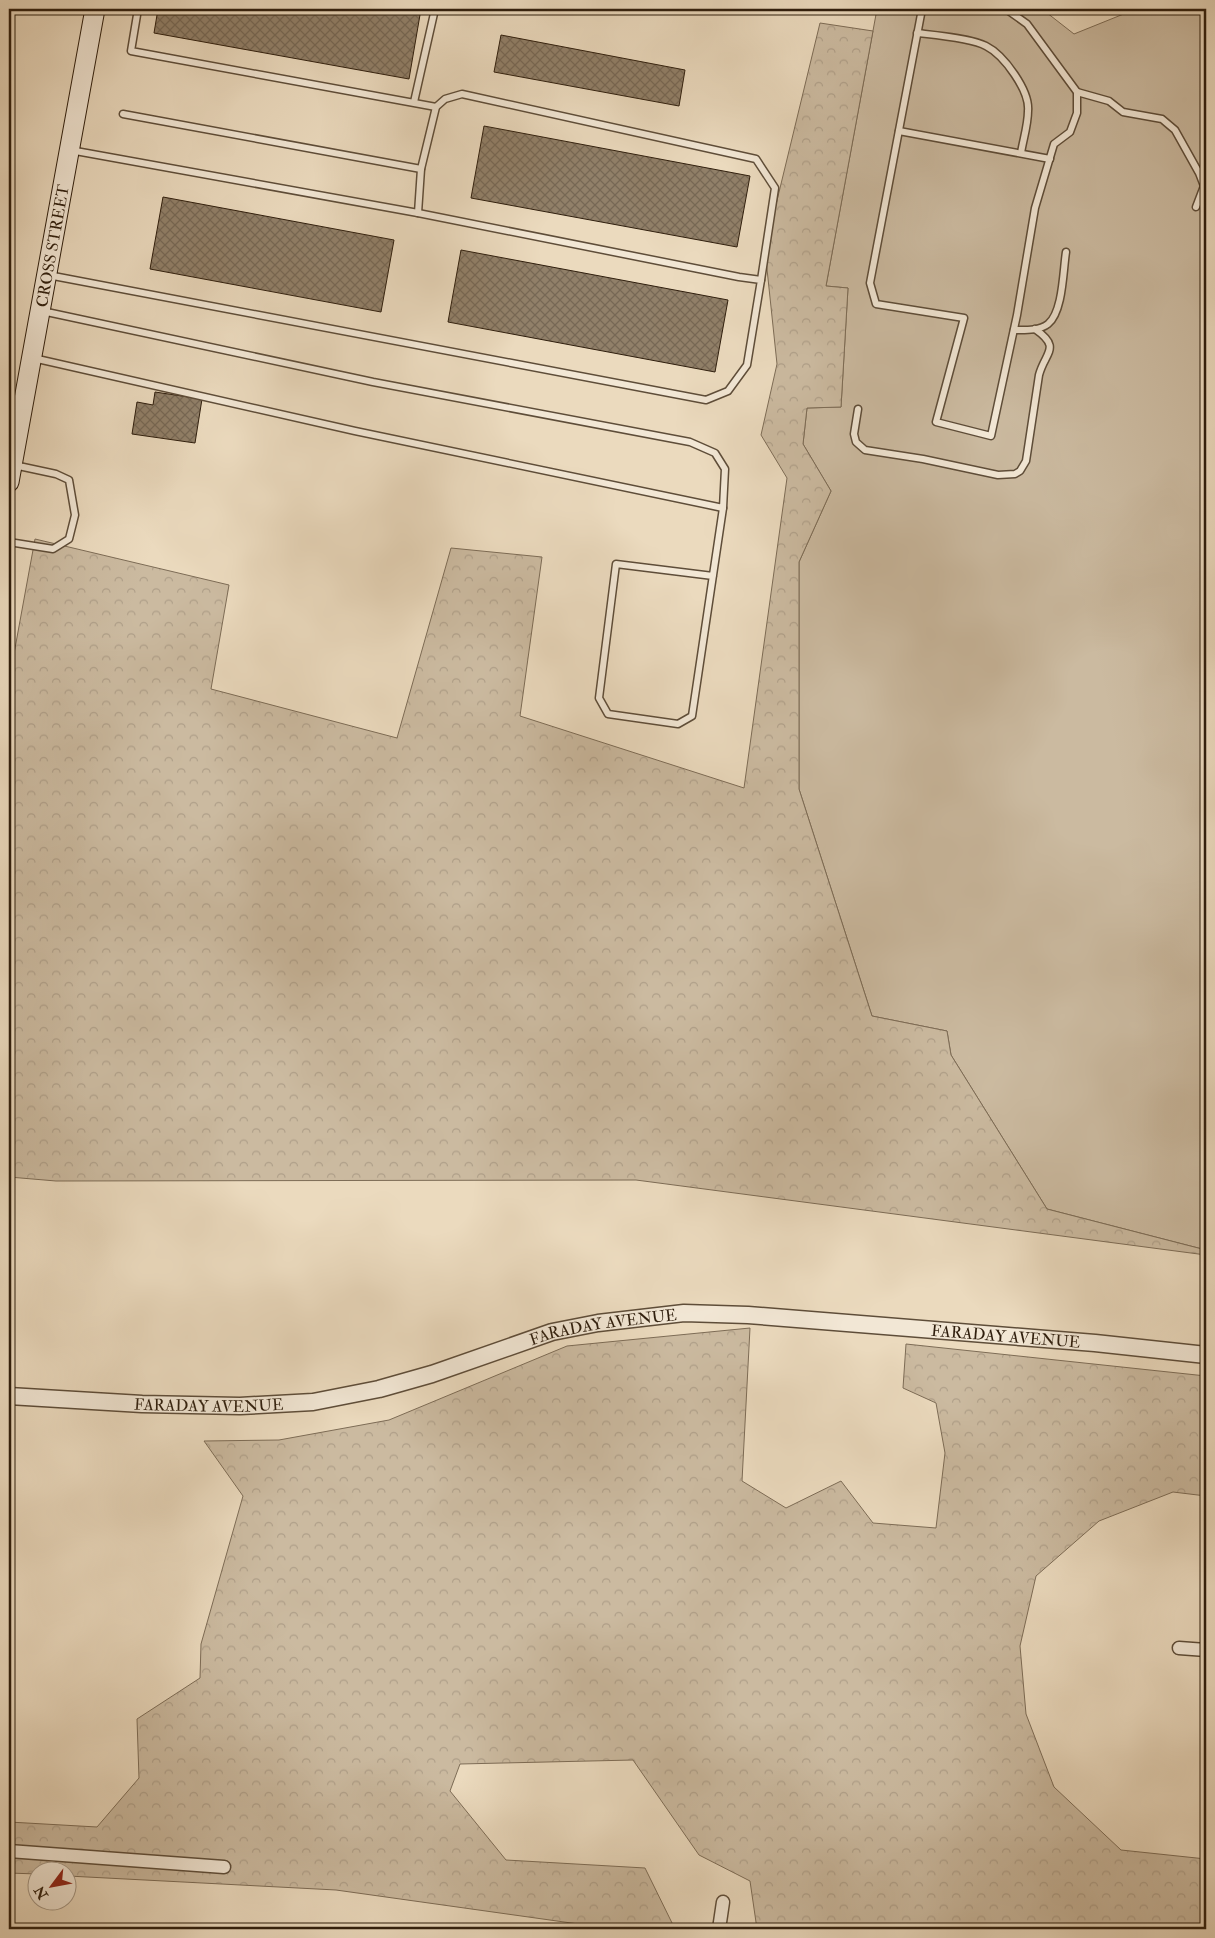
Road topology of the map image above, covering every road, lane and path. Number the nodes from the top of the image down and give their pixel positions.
1 (95, 9) edge
2 (138, 9) edge
3 (434, 9) edge
4 (922, 9) edge
5 (1006, 9) edge
6 (917, 33) junction
7 (1077, 92) junction
8 (414, 102) junction
9 (436, 107) junction
10 (123, 114) dead end
11 (899, 132) junction
12 (69, 150) junction
13 (1021, 153) junction
14 (1050, 159) junction
15 (421, 169) junction
16 (1196, 207) dead end
17 (418, 213) junction
18 (1066, 252) dead end
19 (46, 275) junction
20 (761, 280) junction
21 (40, 310) junction
22 (1035, 329) junction
23 (1014, 330) junction
24 (31, 358) junction
25 (858, 409) dead end
26 (10, 473) edge
27 (723, 508) junction
28 (9, 542) edge
29 (713, 576) junction
30 (1206, 1355) edge
31 (9, 1396) edge
32 (1179, 1648) dead end
33 (1206, 1650) edge
34 (9, 1851) edge
35 (224, 1867) dead end
36 (723, 1902) dead end
37 (720, 1929) edge

1 - 12 main road, CROSS STREET
2 - 8 lane
3 - 8 lane
4 - 6 lane
5 - 7 lane
6 - 11 lane
6 - 13 lane
7 - 14 lane
7 - 16 lane
8 - 9 lane
9 - 15 lane
9 - 20 lane
10 - 15 lane
11 - 13 lane
11 - 23 lane
12 - 17 lane
12 - 19 main road, CROSS STREET
13 - 14 lane
14 - 23 lane
15 - 17 lane
17 - 20 lane
18 - 22 lane
19 - 20 lane
19 - 21 main road, CROSS STREET
21 - 24 main road, CROSS STREET
21 - 27 lane
22 - 23 lane
22 - 25 lane
24 - 26 main road, CROSS STREET
24 - 27 lane
26 - 28 lane
27 - 29 lane
29 - 29 lane
30 - 31 street, FARADAY AVENUE
32 - 33 street
34 - 35 street
36 - 37 street

